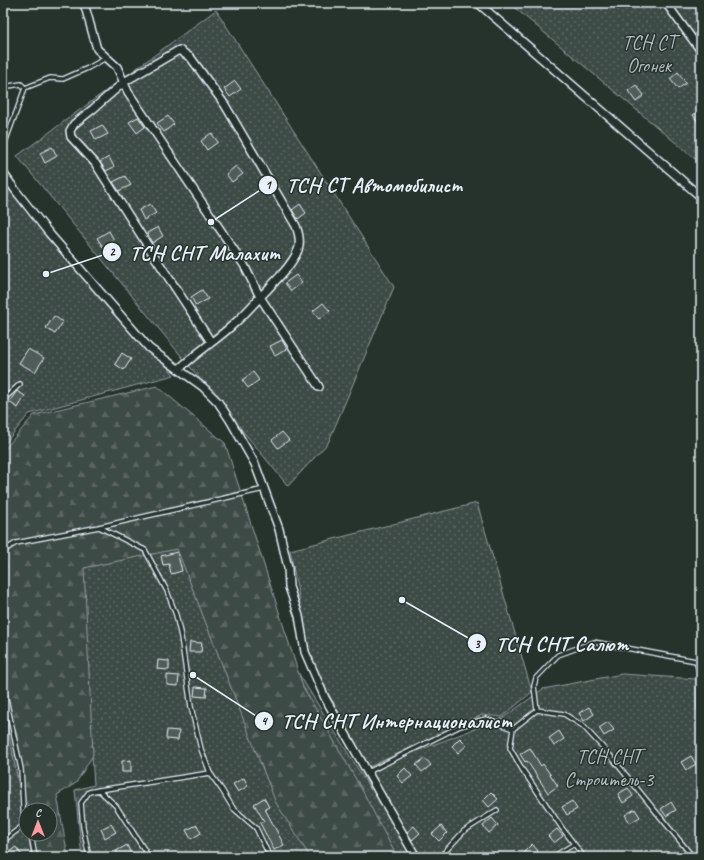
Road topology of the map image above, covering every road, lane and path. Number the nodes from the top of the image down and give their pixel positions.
1 (81, 3) edge
2 (84, 3) edge
3 (478, 3) edge
4 (666, 3) edge
5 (87, 12) junction
6 (701, 51) edge
7 (106, 58) junction
8 (124, 82) junction
9 (3, 87) edge
10 (25, 88) junction
11 (3, 148) edge
12 (3, 173) edge
13 (701, 197) edge
14 (260, 297) junction
15 (211, 342) junction
16 (179, 369) junction
17 (20, 384) dead end
18 (319, 387) dead end
19 (3, 400) edge
20 (264, 489) junction
21 (99, 527) junction
22 (3, 551) edge
23 (3, 685) edge
24 (537, 710) junction
25 (701, 712) edge
26 (513, 729) junction
27 (368, 772) junction
28 (210, 773) junction
29 (99, 790) junction
30 (23, 802) edge
31 (497, 810) dead end
32 (18, 831) edge
33 (3, 841) edge
34 (32, 842) edge
35 (574, 844) junction
36 (35, 857) edge
37 (90, 857) edge
38 (149, 857) edge
39 (270, 857) edge
40 (416, 857) edge
41 (440, 857) edge
42 (553, 857) edge
43 (584, 857) edge
44 (694, 857) edge

1 - 5 lane
2 - 5 street
3 - 13 street
4 - 6 street
5 - 7 street
7 - 8 street
7 - 10 lane
8 - 14 street
8 - 14 street
8 - 15 street
9 - 10 lane
10 - 11 lane
12 - 16 street
14 - 15 street
14 - 18 street
15 - 16 street
16 - 20 street
17 - 19 lane
20 - 21 lane
20 - 27 street
21 - 22 lane
21 - 28 lane
23 - 30 lane
24 - 25 lane
24 - 26 lane
24 - 44 lane
26 - 27 lane
26 - 35 lane
27 - 40 street
28 - 29 lane
28 - 39 lane
29 - 37 lane
29 - 38 lane
31 - 41 lane
32 - 33 lane
34 - 36 lane
35 - 42 lane
35 - 43 lane

